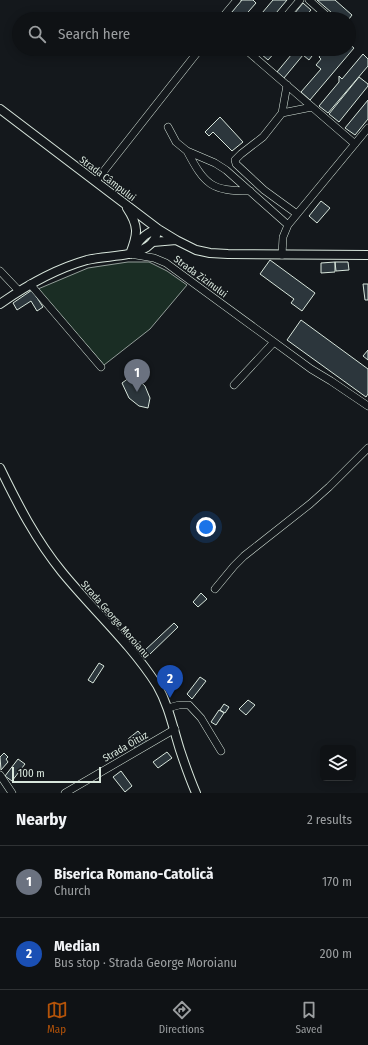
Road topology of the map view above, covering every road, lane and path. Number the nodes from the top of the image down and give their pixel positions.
1 (237, 0) edge
2 (300, 0) edge
3 (309, 0) edge
4 (227, 12) edge
5 (290, 12) edge
6 (322, 12) edge
7 (194, 56) edge
8 (254, 56) edge
9 (287, 85) junction
10 (312, 107) junction
11 (0, 109) edge
12 (282, 113) junction
13 (168, 127) dead end
14 (368, 128) edge
15 (355, 144) junction
16 (187, 151) junction
17 (96, 181) junction
18 (250, 191) junction
19 (122, 201) junction
20 (297, 214) junction
21 (288, 225) junction
22 (158, 229) junction
23 (176, 240) junction
24 (153, 242) junction
25 (130, 254) junction
26 (282, 254) junction
27 (368, 255) edge
28 (0, 271) edge
29 (30, 284) junction
30 (19, 291) junction
31 (0, 304) edge
32 (274, 342) junction
33 (101, 367) dead end
34 (234, 385) dead end
35 (368, 406) edge
36 (368, 448) edge
37 (0, 468) edge
38 (215, 589) dead end
39 (168, 708) junction
40 (174, 729) junction
41 (221, 751) dead end
42 (0, 775) edge
43 (12, 793) edge
44 (65, 793) edge
45 (196, 793) edge

1 - 4 street
2 - 5 street
3 - 6 street
7 - 17 street
8 - 9 street
9 - 10 street
9 - 12 street
10 - 12 street
10 - 15 street
11 - 17 main road, Strada Câmpului
12 - 20 street
13 - 16 street
14 - 15 street
15 - 20 street
16 - 18 street
16 - 18 street
17 - 19 main road, Strada Câmpului
18 - 21 street
19 - 22 main road, Strada Câmpului
19 - 25 main road
20 - 21 street
21 - 26 street
22 - 23 main road, Strada Câmpului
22 - 24 main road
22 - 25 main road
23 - 24 main road
23 - 26 main road, Strada Câmpului
24 - 25 main road
25 - 29 main road, Strada Zizinului
25 - 32 street, Strada Zizinului
26 - 27 main road, Strada Câmpului
28 - 30 street
29 - 30 main road, Strada Zizinului
29 - 33 street
30 - 31 main road, Strada Zizinului
32 - 34 street
32 - 35 street, Strada Zizinului
36 - 38 street
37 - 39 main road, Strada George Moroianu
39 - 40 main road, Strada George Moroianu
39 - 41 street
40 - 44 street, Strada Oituz
40 - 45 main road, Strada George Moroianu
42 - 43 street

